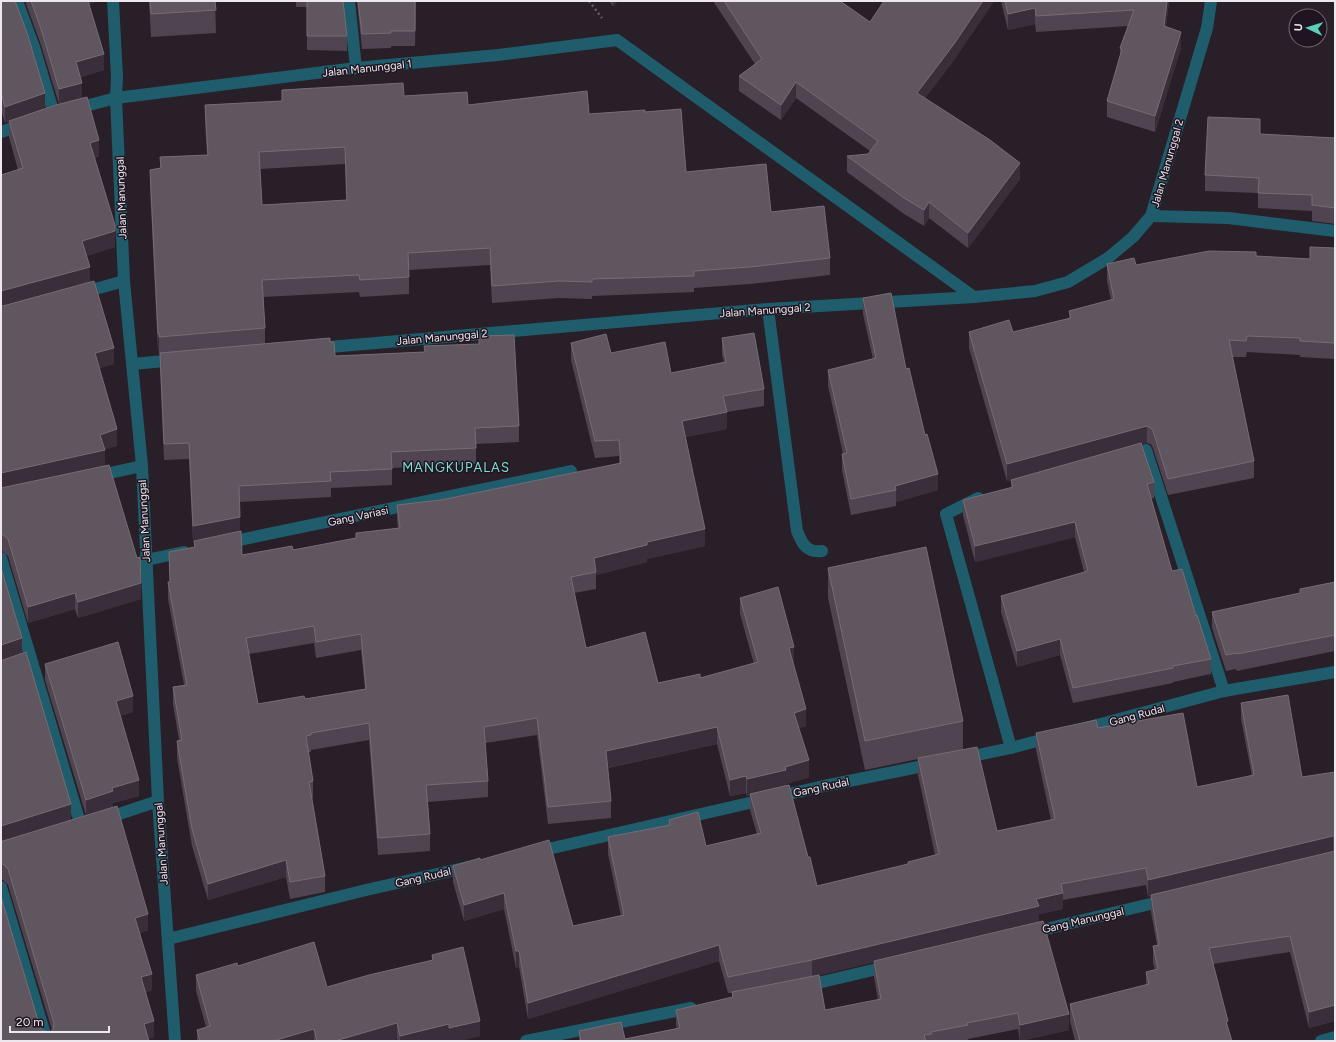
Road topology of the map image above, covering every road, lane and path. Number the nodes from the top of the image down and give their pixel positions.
1 (18, 1) edge
2 (113, 1) edge
3 (349, 1) edge
4 (1211, 1) edge
5 (356, 68) junction
6 (116, 98) junction
7 (31, 122) edge
8 (1, 132) edge
9 (1152, 216) junction
10 (1335, 231) edge
11 (124, 281) junction
12 (70, 296) edge
13 (974, 297) junction
14 (768, 309) junction
15 (306, 349) edge
16 (187, 359) edge
17 (132, 364) junction
18 (1116, 458) edge
19 (142, 466) junction
20 (571, 471) dead end
21 (83, 479) edge
22 (989, 494) edge
23 (216, 545) edge
24 (193, 550) edge
25 (822, 551) dead end
26 (1, 558) edge
27 (146, 560) junction
28 (1335, 672) edge
29 (1224, 691) junction
30 (1011, 748) junction
31 (158, 801) junction
32 (521, 855) edge
33 (482, 864) edge
34 (1, 887) edge
35 (1179, 897) edge
36 (1016, 936) edge
37 (168, 940) junction
38 (899, 964) edge
39 (790, 989) edge
40 (705, 1006) edge
41 (1335, 1037) edge
42 (47, 1041) edge
43 (175, 1041) edge
44 (526, 1041) edge
45 (1321, 1041) edge

1 - 6 street, Jalan Manunggal 1
2 - 6 street, Jalan Manunggal
3 - 5 street
4 - 9 street, Jalan Manunggal 2
5 - 6 street, Jalan Manunggal 1
5 - 13 street, Jalan Manunggal 1
6 - 11 street, Jalan Manunggal
7 - 8 street
9 - 10 street
9 - 13 street, Jalan Manunggal 2
11 - 12 street
11 - 17 street, Jalan Manunggal
13 - 14 street, Jalan Manunggal 2
14 - 15 street, Jalan Manunggal 2
14 - 25 street
16 - 17 street
17 - 19 street, Jalan Manunggal
18 - 29 street
19 - 21 street
19 - 27 street, Jalan Manunggal
20 - 23 street, Gang Variasi
22 - 30 street
24 - 27 street
26 - 31 street
27 - 31 street, Jalan Manunggal
28 - 29 street, Gang Rudal
29 - 30 street, Gang Rudal
30 - 32 street, Gang Rudal
31 - 37 street, Jalan Manunggal
33 - 37 street, Gang Rudal
34 - 42 street
35 - 36 street, Gang Manunggal
37 - 43 street, Jalan Manunggal
38 - 39 street
40 - 44 street
41 - 45 street

